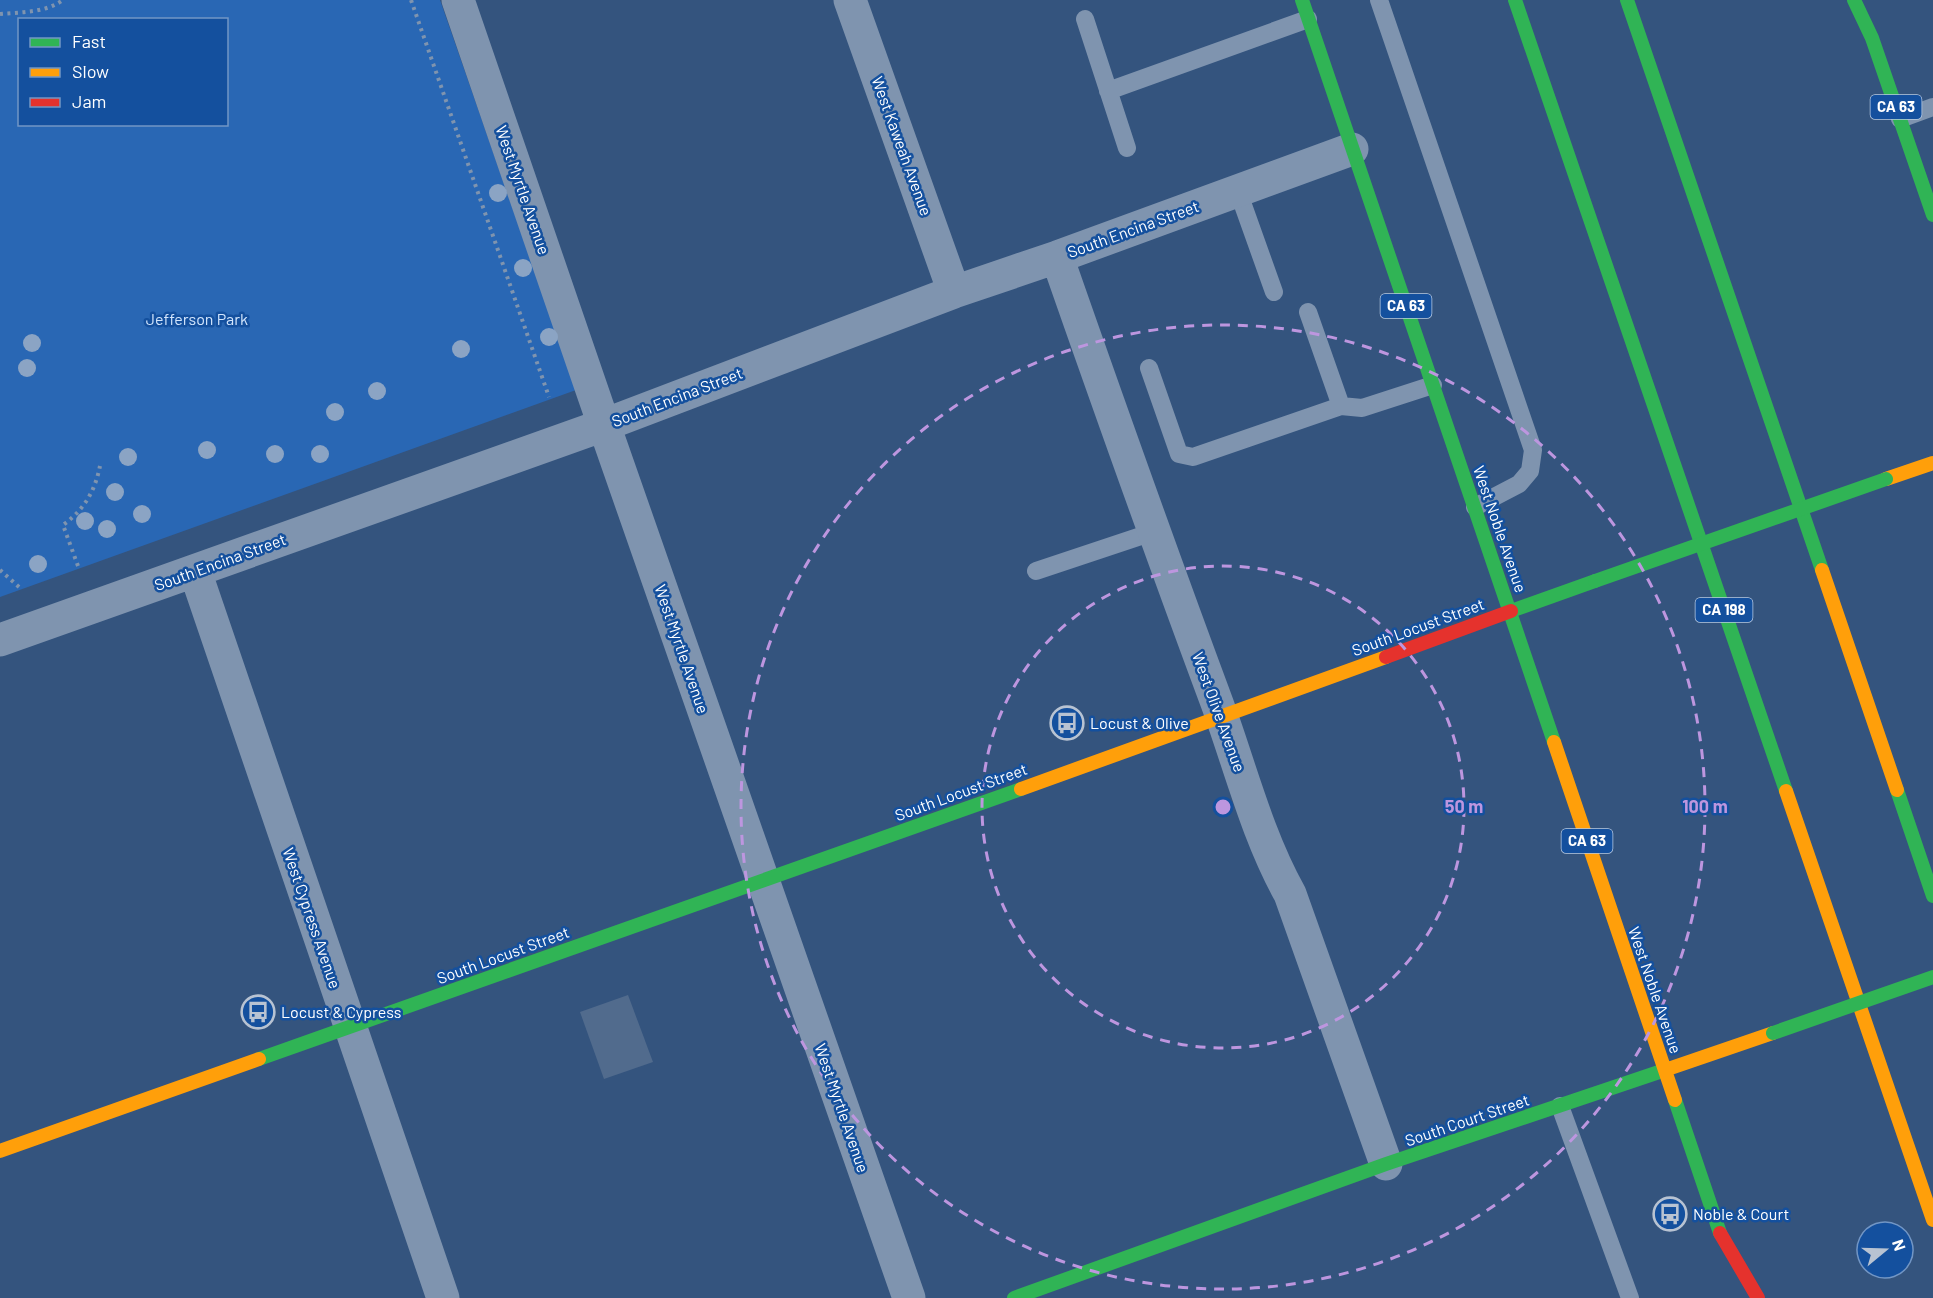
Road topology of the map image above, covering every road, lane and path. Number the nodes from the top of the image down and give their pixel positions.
1 (63, 0) edge
2 (411, 0) edge
3 (458, 0) edge
4 (850, 0) edge
5 (1302, 0) edge
6 (1379, 0) edge
7 (1515, 0) edge
8 (1627, 0) edge
9 (1854, 0) edge
10 (0, 14) edge
11 (1085, 19) dead end
12 (1308, 19) junction
13 (1108, 91) junction
14 (1933, 107) edge
15 (1900, 119) junction
16 (1127, 148) dead end
17 (1352, 149) junction
18 (1238, 191) junction
19 (1933, 215) edge
20 (1057, 257) junction
21 (954, 292) junction
22 (1274, 292) dead end
23 (1308, 312) dead end
24 (1149, 368) dead end
25 (1433, 386) junction
26 (549, 397) dead end
27 (1341, 406) junction
28 (604, 425) junction
29 (1933, 463) edge
30 (100, 466) dead end
31 (1475, 507) junction
32 (1153, 532) junction
33 (78, 566) dead end
34 (0, 570) edge
35 (195, 571) junction
36 (1036, 571) dead end
37 (19, 587) dead end
38 (1511, 611) junction
39 (0, 640) edge
40 (1222, 717) junction
41 (762, 880) junction
42 (1933, 896) edge
43 (1933, 977) edge
44 (349, 1027) junction
45 (1665, 1070) junction
46 (1560, 1106) junction
47 (0, 1151) edge
48 (1386, 1164) junction
49 (1933, 1220) edge
50 (1720, 1233) junction
51 (443, 1298) edge
52 (909, 1298) edge
53 (1014, 1298) edge
54 (1630, 1298) edge
55 (1741, 1298) edge
56 (1758, 1298) edge

1 - 10 path
2 - 26 path
3 - 28 street, West Myrtle Avenue
4 - 21 street, West Kaweah Avenue
5 - 12 main road, West Noble Avenue / CA 63
6 - 31 lane
7 - 49 main road, CA 198
8 - 42 main road
9 - 15 main road, CA 63
11 - 13 lane
12 - 13 lane
12 - 17 main road, West Noble Avenue / CA 63
13 - 16 lane
14 - 15 lane
15 - 19 main road, CA 63
17 - 18 street, South Encina Street
17 - 25 main road, West Noble Avenue / CA 63
18 - 20 street, South Encina Street
18 - 22 lane
20 - 21 street, South Encina Street
20 - 32 street, West Olive Avenue
21 - 28 street, South Encina Street
23 - 27 lane
24 - 27 lane
25 - 27 lane
25 - 31 main road, West Noble Avenue / CA 63
28 - 35 street, South Encina Street
28 - 41 street, West Myrtle Avenue
29 - 38 main road, South Locust Street, bridge
30 - 33 path
31 - 38 main road, West Noble Avenue / CA 63
32 - 36 lane
32 - 40 street, West Olive Avenue
34 - 37 path
35 - 39 street, South Encina Street
35 - 44 street, West Cypress Avenue
38 - 40 main road, South Locust Street
38 - 45 main road, West Noble Avenue / CA 63
40 - 41 main road, South Locust Street
40 - 48 street, West Olive Avenue
41 - 44 main road, South Locust Street
41 - 52 street, West Myrtle Avenue
43 - 45 main road, South Court Street, bridge
44 - 47 main road, South Locust Street
44 - 51 street, West Cypress Avenue
45 - 46 main road, South Court Street
45 - 50 main road, West Noble Avenue
46 - 48 main road, South Court Street
46 - 54 lane
48 - 53 main road, South Court Street
50 - 55 main road
50 - 56 main road

